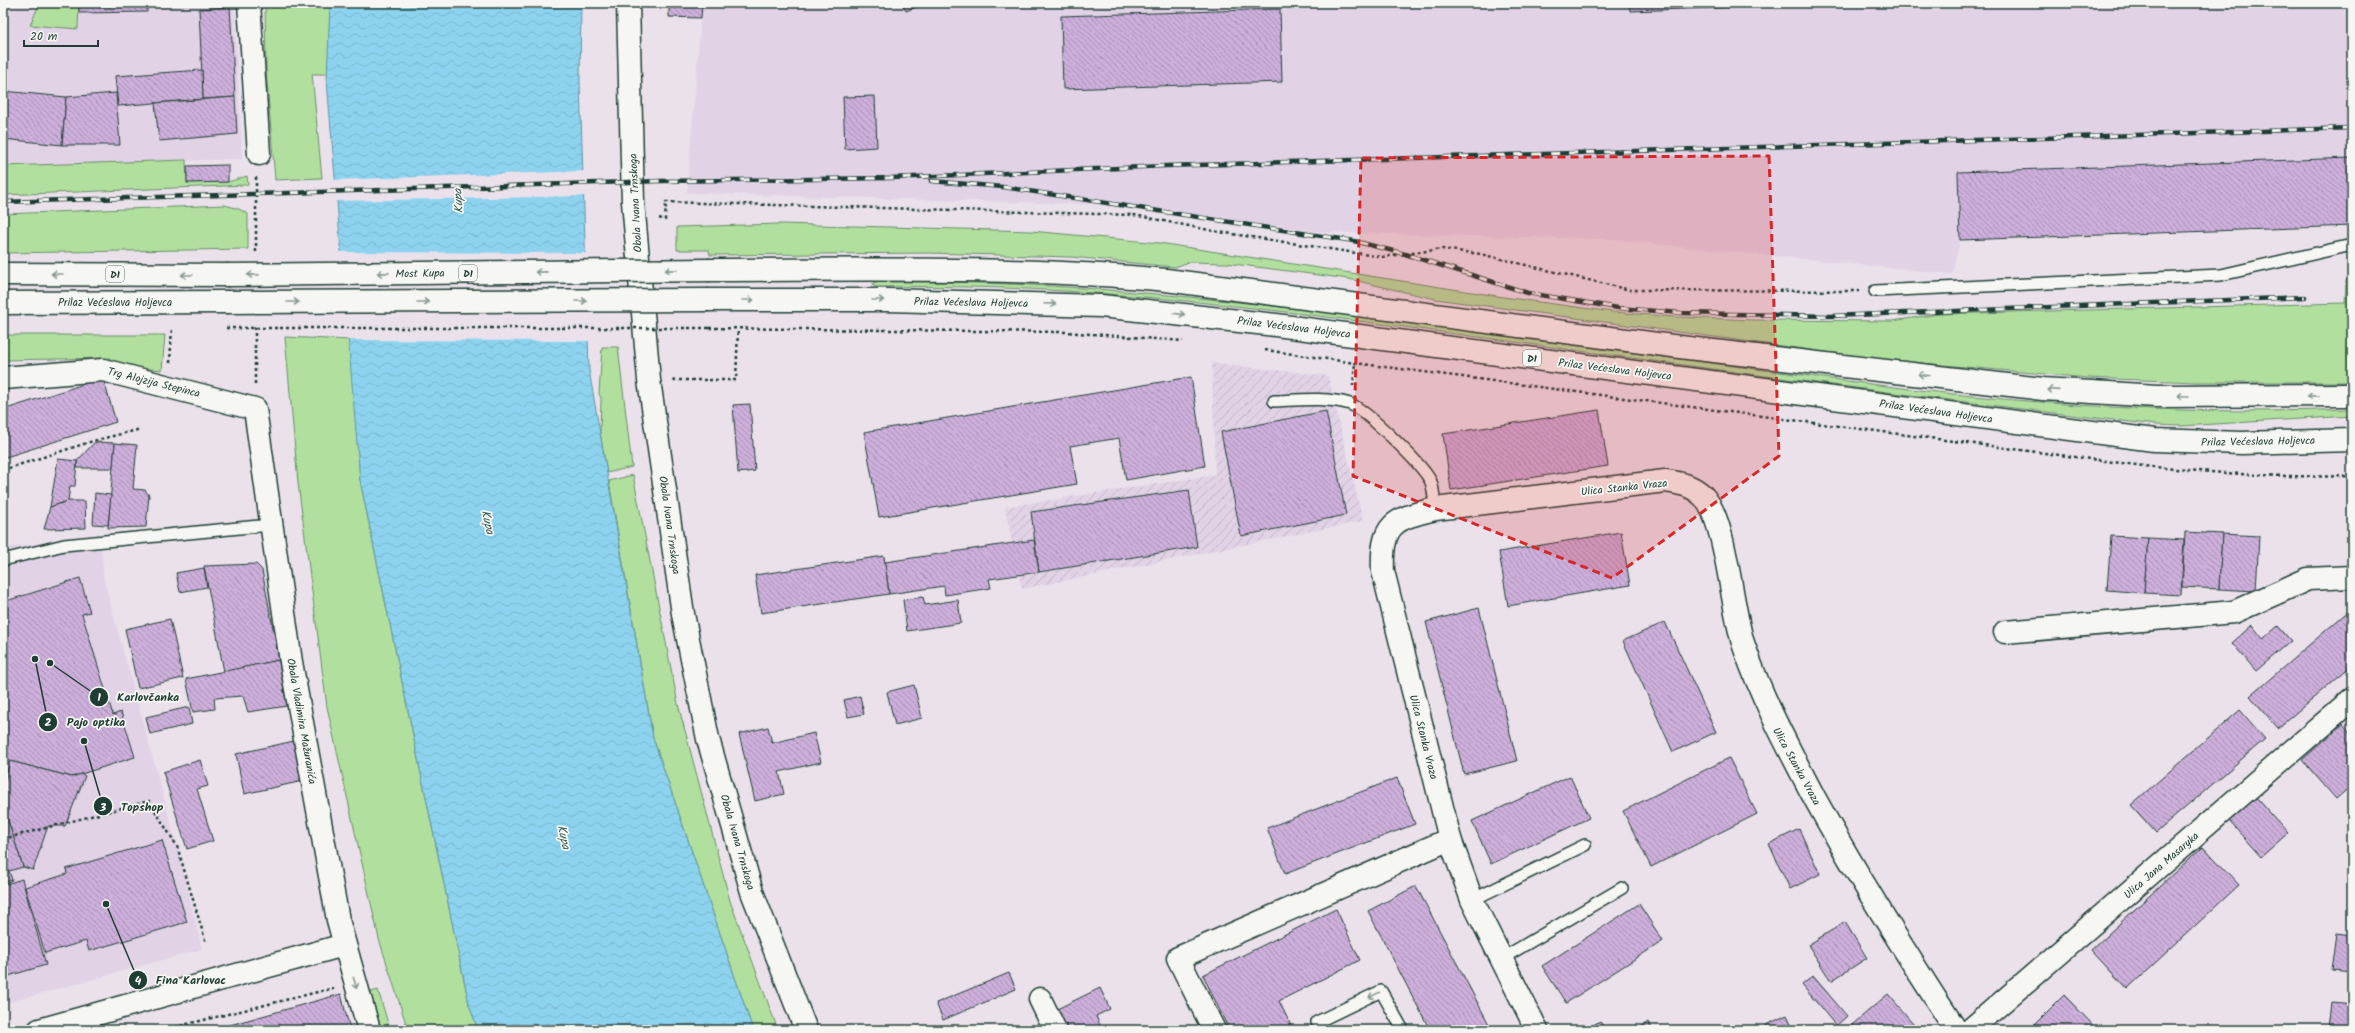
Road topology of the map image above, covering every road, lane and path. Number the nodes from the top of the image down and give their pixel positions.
1 (249, 3) edge
2 (628, 3) edge
3 (258, 164) joint
4 (659, 220) dead end
5 (2352, 245) edge
6 (256, 256) dead end
7 (3, 274) edge
8 (1875, 291) joint
9 (3, 303) edge
10 (256, 317) dead end
11 (172, 327) dead end
12 (226, 328) dead end
13 (738, 329) junction
14 (1185, 341) dead end
15 (1263, 349) dead end
16 (3, 378) edge
17 (666, 380) dead end
18 (168, 385) junction
19 (2352, 395) edge
20 (1274, 400) dead end
21 (255, 409) junction
22 (141, 429) dead end
23 (2352, 440) edge
24 (3, 470) edge
25 (2352, 476) edge
26 (1435, 509) junction
27 (270, 525) junction
28 (3, 560) edge
29 (2352, 577) edge
30 (2006, 632) dead end
31 (2352, 700) edge
32 (1450, 838) junction
33 (3, 839) edge
34 (1585, 845) dead end
35 (1622, 888) dead end
36 (1472, 900) junction
37 (206, 942) dead end
38 (344, 945) junction
39 (1501, 959) junction
40 (356, 984) junction
41 (1040, 999) dead end
42 (97, 1022) edge
43 (39, 1030) edge
44 (163, 1030) edge
45 (369, 1030) edge
46 (806, 1030) edge
47 (1055, 1030) edge
48 (1214, 1030) edge
49 (1322, 1030) edge
50 (1404, 1030) edge
51 (1537, 1030) edge
52 (1956, 1030) edge
53 (1970, 1030) edge

1 - 3 main road
2 - 46 main road, Obala Ivana Trnskoga
3 - 6 path
4 - 8 path
5 - 8 lane
19 -> 7 main road, Most Kupa / D1, bridge
9 -> 23 main road, Prilaz Većeslava Holjevca / D1, bridge
10 - 21 path
11 - 18 path
12 - 13 path, bridge
13 - 14 path
13 - 17 path
15 - 25 path
16 - 18 main road, Trg Alojzija Stepinca
18 - 21 main road, Trg Alojzija Stepinca
20 - 26 lane
21 - 27 main road, Obala Vladimira Mažuranića
22 - 24 path
26 - 32 main road, Ulica Stanka Vraza
26 - 52 main road, Ulica Stanka Vraza
27 - 28 lane
27 - 38 main road, Obala Vladimira Mažuranića
29 - 30 main road
31 - 53 main road, Ulica Jana Masaryka
32 - 36 main road, Ulica Stanka Vraza
32 - 48 main road
33 - 37 path
34 - 36 lane
35 - 39 lane
36 - 39 main road, Ulica Stanka Vraza
38 -> 40 main road, Obala Vladimira Mažuranića
38 - 42 main road
39 - 51 main road, Ulica Stanka Vraza
40 - 44 path
40 - 45 main road, Obala Vladimira Mažuranića
41 - 47 main road
42 - 43 main road
50 -> 49 lane

